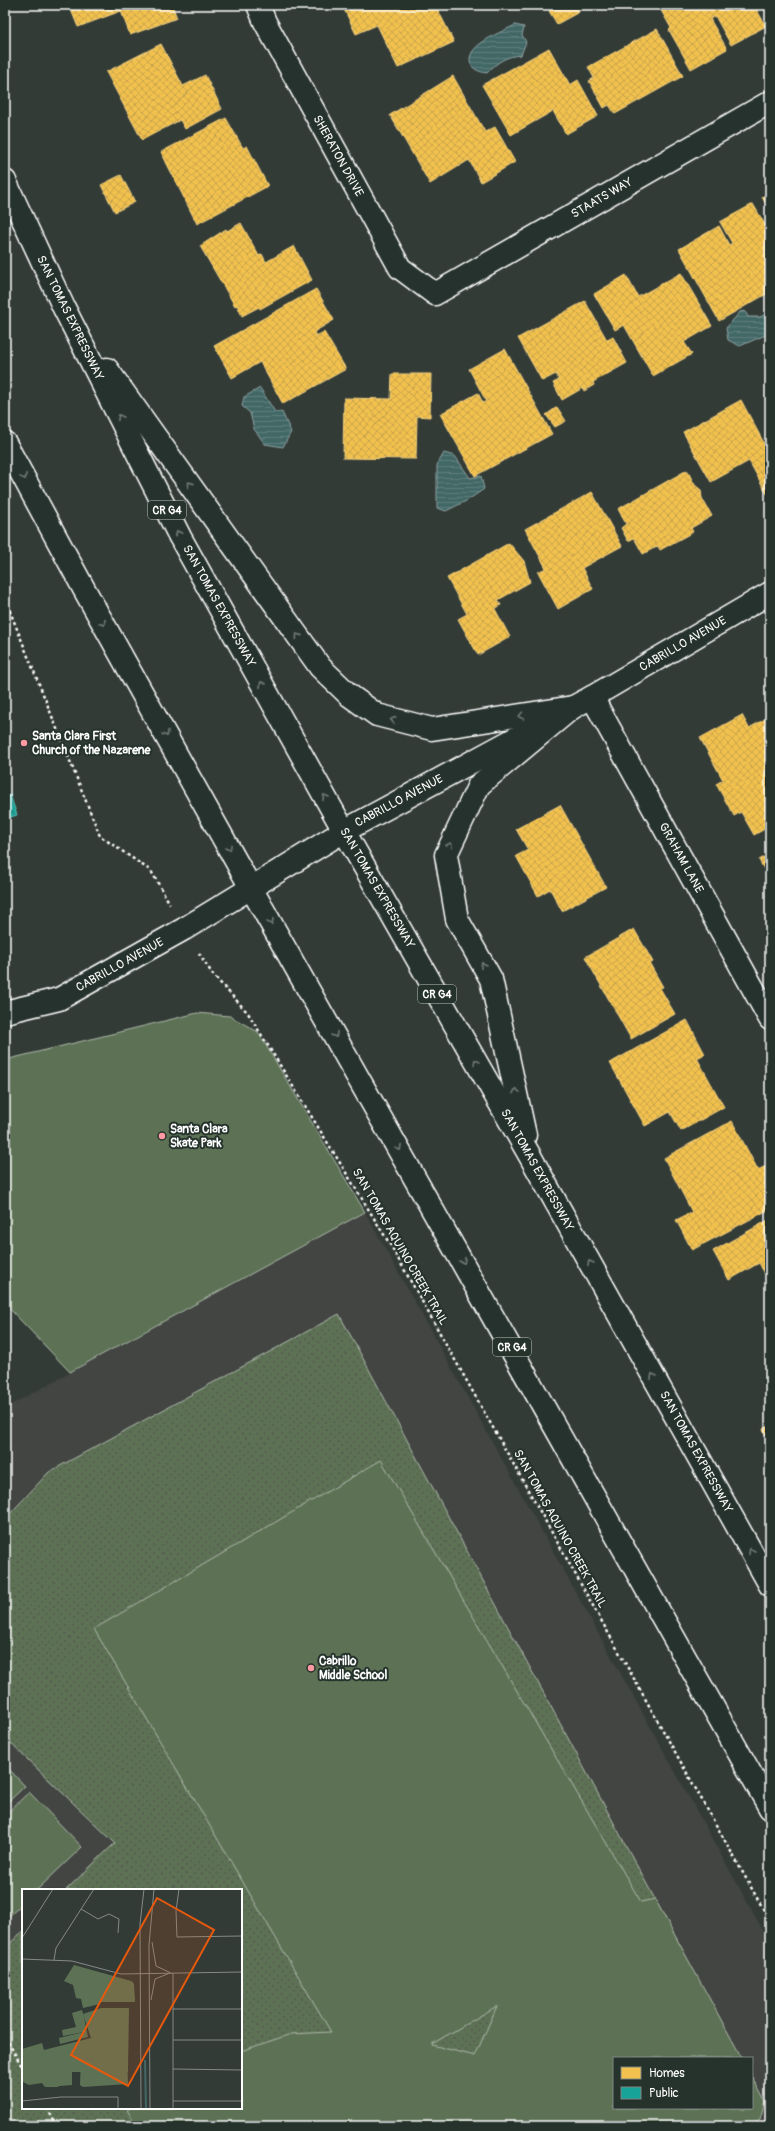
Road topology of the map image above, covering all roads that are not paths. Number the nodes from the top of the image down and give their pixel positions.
1 (258, 5) edge
2 (770, 102) edge
3 (5, 181) edge
4 (435, 294) joint
5 (64, 308) junction
6 (5, 442) edge
7 (770, 593) edge
8 (592, 696) junction
9 (573, 707) junction
10 (344, 831) junction
11 (251, 888) junction
12 (5, 1012) edge
13 (770, 1019) edge
14 (530, 1156) junction
15 (770, 1585) edge
16 (770, 1808) edge

1 - 4 main road, SHERATON DRIVE
2 - 4 main road, STAATS WAY
3 - 5 main road, SAN TOMAS EXPRESSWAY / CR G4
9 -> 5 main road
10 -> 5 main road, SAN TOMAS EXPRESSWAY / CR G4
6 -> 11 main road, CR G4
7 - 8 main road, CABRILLO AVENUE
8 - 9 main road, CABRILLO AVENUE
8 - 13 main road, GRAHAM LANE
9 - 10 main road, CABRILLO AVENUE
14 -> 9 main road
10 - 11 main road, CABRILLO AVENUE
14 -> 10 main road, SAN TOMAS EXPRESSWAY / CR G4
11 - 12 main road, CABRILLO AVENUE
11 -> 16 main road, CR G4
15 -> 14 main road, SAN TOMAS EXPRESSWAY / CR G4

